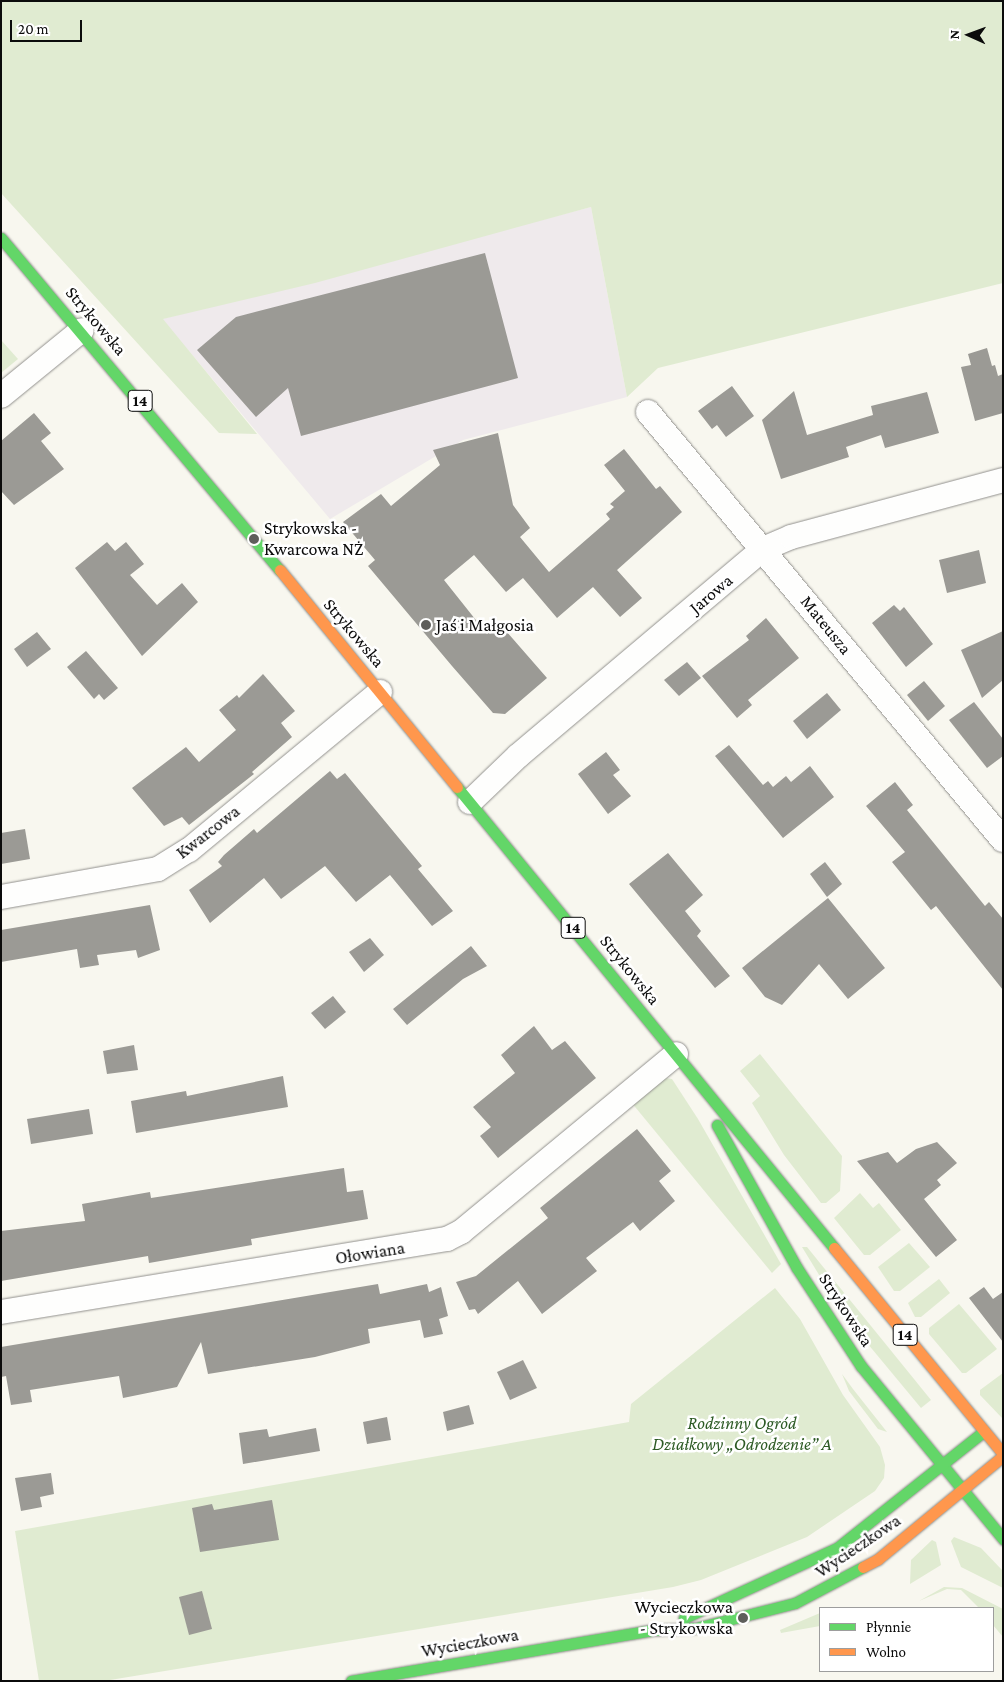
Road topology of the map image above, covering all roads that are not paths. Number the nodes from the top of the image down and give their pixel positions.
1 (1, 238) edge
2 (82, 330) junction
3 (1, 396) edge
4 (648, 412) dead end
5 (1003, 480) edge
6 (763, 549) junction
7 (380, 692) junction
8 (470, 802) junction
9 (1003, 840) edge
10 (1, 897) edge
11 (676, 1054) junction
12 (1, 1312) edge
13 (984, 1431) junction
14 (1003, 1455) edge
15 (942, 1466) junction
16 (962, 1490) junction
17 (1003, 1539) edge
18 (653, 1630) junction
19 (352, 1681) edge

1 - 2 main road, Strykowska / 14
2 - 3 street
2 - 7 main road, Strykowska / 14
4 - 6 street, Mateusza
5 - 6 street, Jarowa
6 - 8 street, Jarowa
6 - 9 street, Mateusza
7 - 8 main road, Strykowska / 14
7 - 10 street, Kwarcowa
8 - 11 main road, Strykowska / 14
11 - 12 street, Ołowiana
11 - 13 main road, Strykowska / 14
11 - 15 main road, Strykowska / 14
13 - 14 main road, Strykowska / 14
13 - 15 main road, Wycieczkowa
14 - 16 main road, Wycieczkowa
15 - 16 main road, Strykowska / 14
15 - 18 main road, Wycieczkowa
16 - 17 main road, Strykowska / 14
16 - 18 main road, Wycieczkowa
18 - 19 main road, Wycieczkowa

